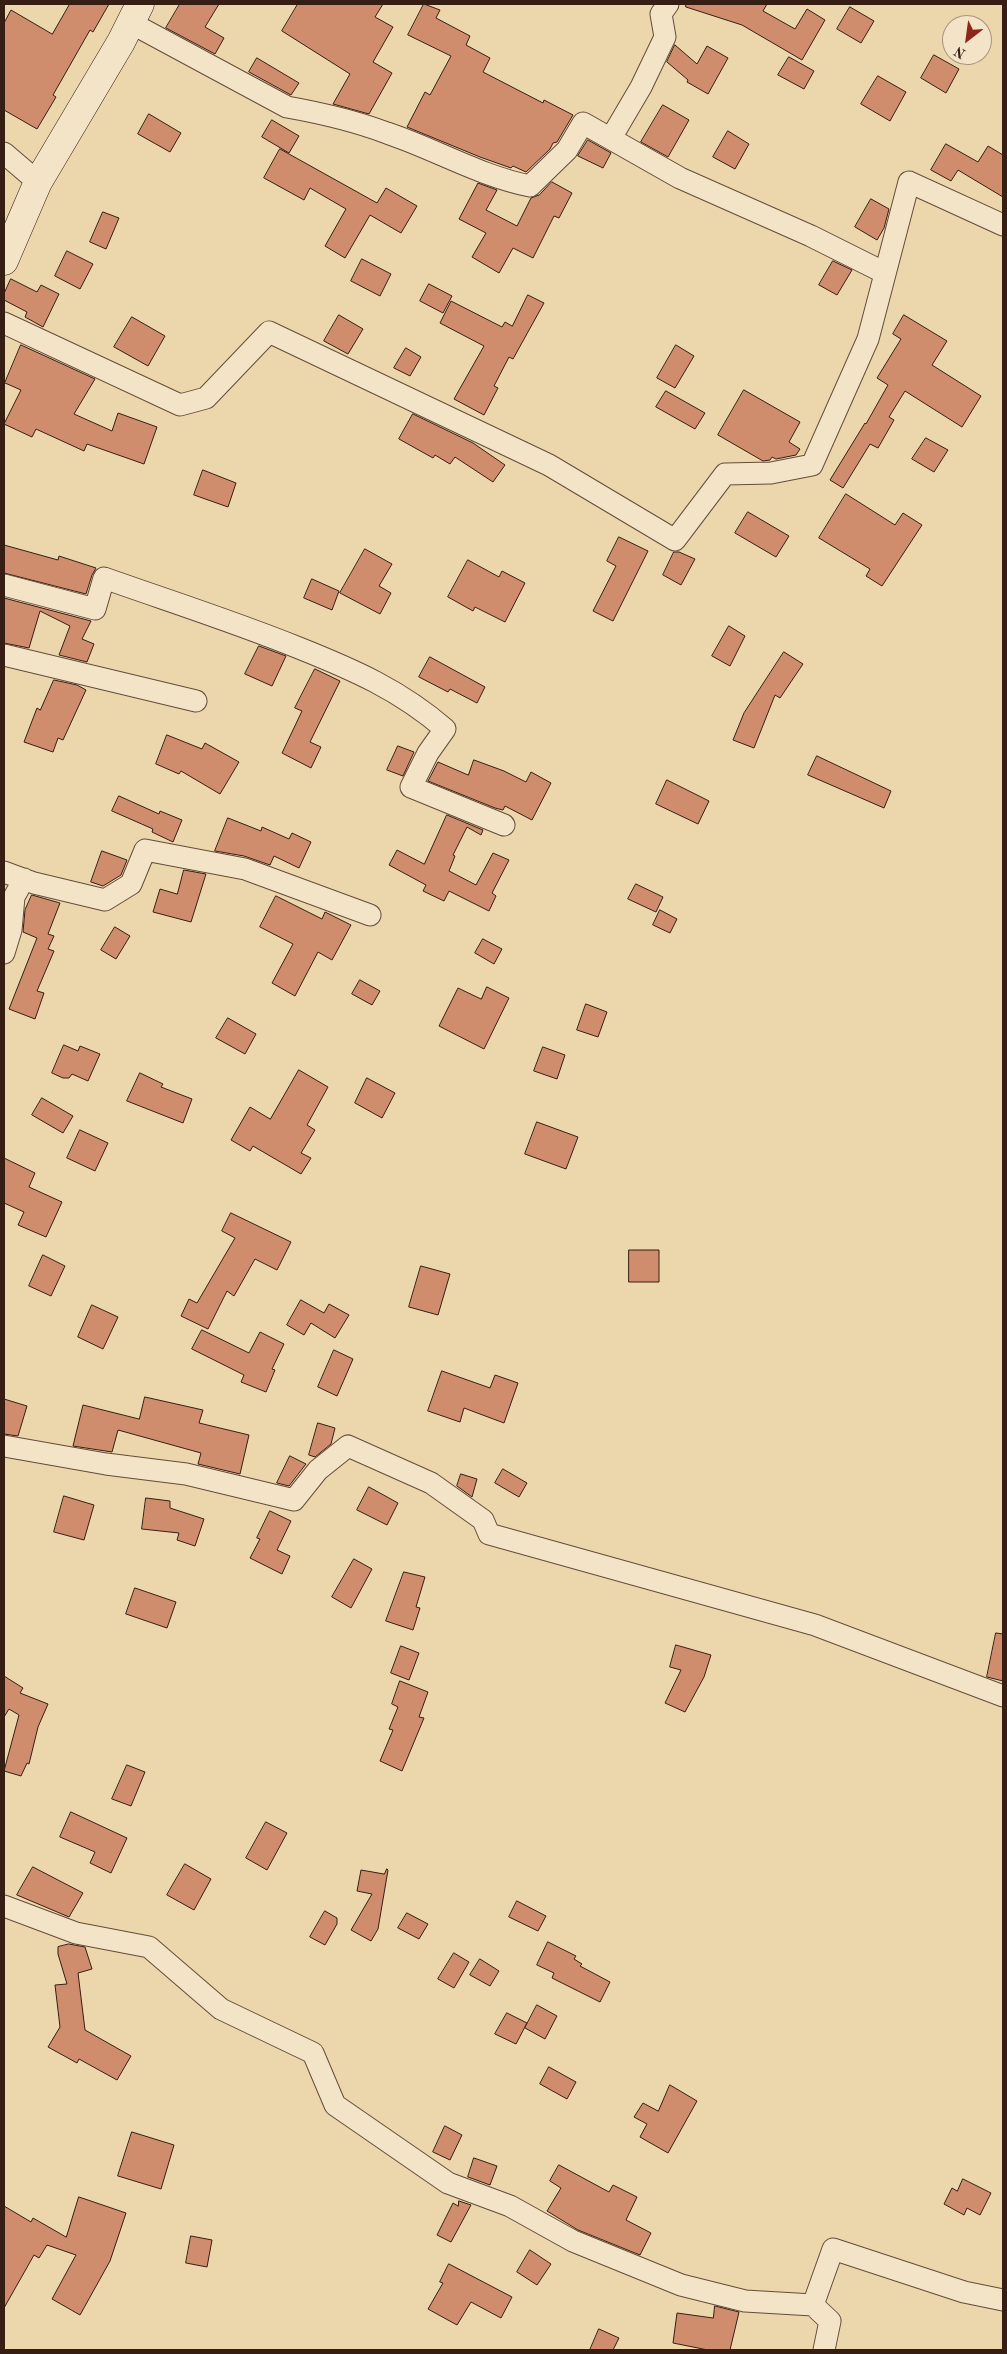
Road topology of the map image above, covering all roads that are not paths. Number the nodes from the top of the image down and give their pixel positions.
1 (668, 4) edge
2 (135, 13) edge
3 (611, 138) junction
4 (4, 153) edge
5 (38, 182) junction
6 (1003, 225) edge
7 (4, 261) edge
8 (885, 272) junction
9 (4, 323) edge
10 (4, 584) edge
11 (4, 656) edge
12 (196, 702) dead end
13 (504, 825) dead end
14 (4, 872) edge
15 (24, 879) junction
16 (370, 914) dead end
17 (4, 952) edge
18 (4, 1446) edge
19 (1003, 1696) edge
20 (4, 1906) edge
21 (1003, 2300) edge
22 (813, 2305) junction
23 (824, 2350) edge

1 - 3 street
2 - 3 street
2 - 5 main road
3 - 8 street
4 - 5 street
5 - 7 main road
6 - 8 street
8 - 9 street
10 - 13 street
11 - 12 street
14 - 15 street
15 - 16 street
15 - 17 street
18 - 19 street
20 - 22 street
21 - 22 street
22 - 23 street

